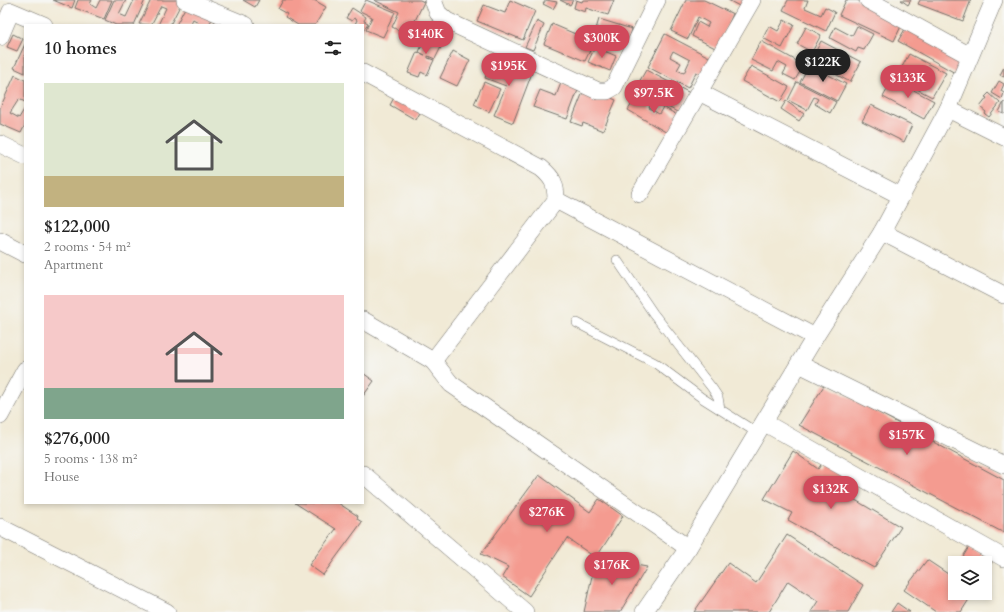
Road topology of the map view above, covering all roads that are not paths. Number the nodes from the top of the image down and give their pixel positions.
1 (185, 0) edge
2 (433, 0) edge
3 (657, 0) edge
4 (752, 0) edge
5 (868, 0) edge
6 (994, 0) edge
7 (6, 9) edge
8 (42, 24) edge
9 (244, 24) edge
10 (0, 37) edge
11 (970, 56) junction
12 (364, 75) edge
13 (699, 92) junction
14 (948, 109) junction
15 (1004, 137) edge
16 (0, 144) edge
17 (24, 156) edge
18 (640, 194) dead end
19 (901, 196) junction
20 (556, 200) junction
21 (882, 232) junction
22 (0, 241) edge
23 (24, 253) edge
24 (617, 260) dead end
25 (1004, 295) edge
26 (364, 321) edge
27 (577, 323) dead end
28 (815, 337) junction
29 (433, 362) junction
30 (799, 364) junction
31 (24, 372) edge
32 (720, 410) junction
33 (0, 416) edge
34 (762, 428) junction
35 (1004, 465) edge
36 (364, 475) edge
37 (0, 527) edge
38 (688, 548) junction
39 (1004, 558) edge
40 (167, 612) edge
41 (525, 612) edge
42 (644, 612) edge

1 - 9 street
2 - 3 street
4 - 13 street
5 - 11 street
6 - 11 street
7 - 8 street
7 - 10 street
11 - 14 street
12 - 20 street
13 - 18 street
13 - 19 street
14 - 15 street
14 - 19 street
16 - 17 street
19 - 21 street
20 - 28 street
20 - 29 street
21 - 25 street
21 - 28 street
22 - 23 street
24 - 32 lane
26 - 29 street
27 - 32 lane
28 - 30 street
29 - 38 street
30 - 34 street
30 - 35 street
31 - 33 street
32 - 34 lane
34 - 38 street
34 - 39 street
36 - 41 street
37 - 40 street
38 - 42 street

